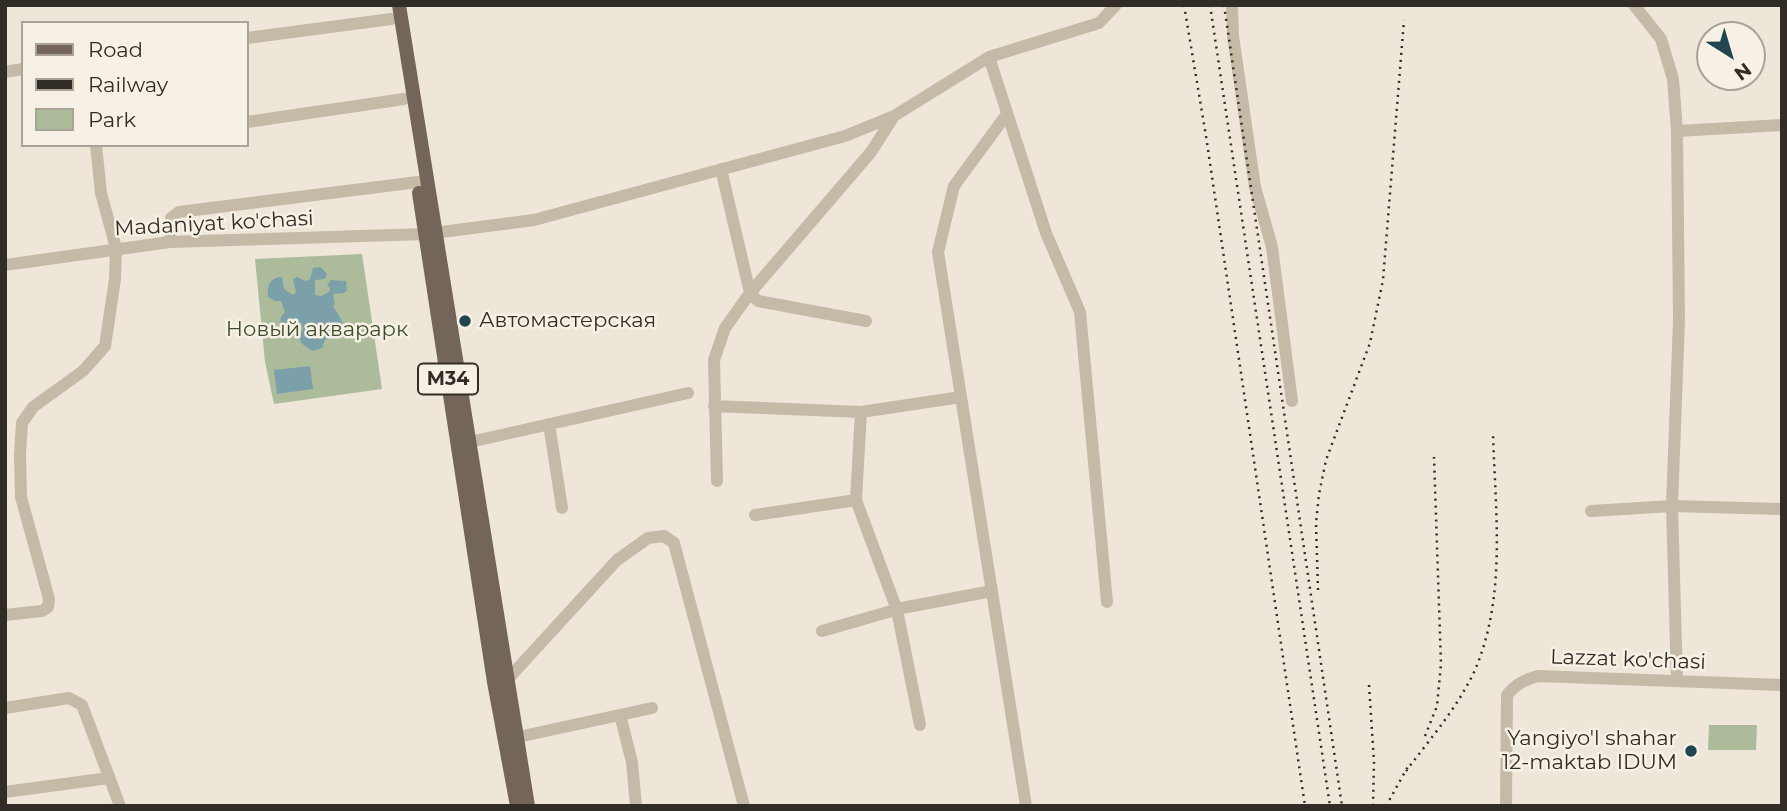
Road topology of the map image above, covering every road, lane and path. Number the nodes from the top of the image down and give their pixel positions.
1 (399, 5) edge
2 (1116, 5) edge
3 (1232, 5) edge
4 (1634, 5) edge
5 (390, 12) edge
6 (248, 38) edge
7 (989, 57) junction
8 (404, 99) junction
9 (1007, 114) junction
10 (894, 116) junction
11 (248, 122) edge
12 (1782, 125) edge
13 (1677, 131) junction
14 (96, 147) edge
15 (721, 169) junction
16 (418, 182) junction
17 (431, 234) junction
18 (170, 242) junction
19 (116, 248) junction
20 (5, 265) edge
21 (750, 293) junction
22 (866, 321) dead end
23 (688, 393) dead end
24 (961, 397) junction
25 (1292, 401) dead end
26 (714, 406) junction
27 (861, 412) junction
28 (549, 424) junction
29 (470, 442) junction
30 (20, 455) junction
31 (5, 457) edge
32 (717, 481) dead end
33 (856, 500) junction
34 (1672, 506) junction
35 (562, 508) dead end
36 (1782, 509) edge
37 (1591, 511) dead end
38 (755, 515) dead end
39 (992, 592) junction
40 (1107, 603) dead end
41 (897, 610) junction
42 (5, 615) edge
43 (822, 631) dead end
44 (506, 680) junction
45 (1677, 681) junction
46 (1782, 685) edge
47 (5, 708) edge
48 (652, 708) dead end
49 (620, 715) junction
50 (920, 725) dead end
51 (512, 738) junction
52 (109, 778) junction
53 (5, 792) edge
54 (120, 806) edge
55 (517, 806) edge
56 (528, 806) edge
57 (636, 806) edge
58 (744, 806) edge
59 (1026, 806) edge
60 (1506, 806) edge

1 - 17 main road, M34
2 - 7 street
3 - 25 street
4 - 13 street
5 - 6 street
5 - 8 main road, M34
7 - 9 street
7 - 10 street
8 - 11 street
8 - 16 main road, M34
9 - 24 street
9 - 40 street
10 - 15 street, Madaniyat ko'chasi
10 - 21 street
12 - 13 street
13 - 34 street
14 - 19 street
15 - 17 street, Madaniyat ko'chasi
15 - 21 street
16 - 17 main road, M34
16 - 18 street
17 - 18 street, Madaniyat ko'chasi
17 - 29 main road, M34
17 - 51 main road, M34
18 - 19 street, Madaniyat ko'chasi
19 - 20 street, Madaniyat ko'chasi
19 - 30 street
21 - 22 street
21 - 26 street
23 - 28 street
24 - 27 street
24 - 39 street
26 - 27 street
26 - 32 street
27 - 33 street
28 - 29 street
28 - 35 street
29 - 44 main road, M34
30 - 31 street
30 - 42 street
33 - 38 street
33 - 41 street
34 - 36 street
34 - 37 street
34 - 45 street
39 - 41 street
39 - 59 street
41 - 43 street
41 - 50 street
44 - 51 main road, M34
44 - 58 street
45 - 46 street, Lazzat ko'chasi
45 - 60 street, Lazzat ko'chasi
47 - 52 street
48 - 49 street
49 - 51 street
49 - 57 street
51 - 55 main road, M34
51 - 56 main road, M34
52 - 53 street
52 - 54 street

